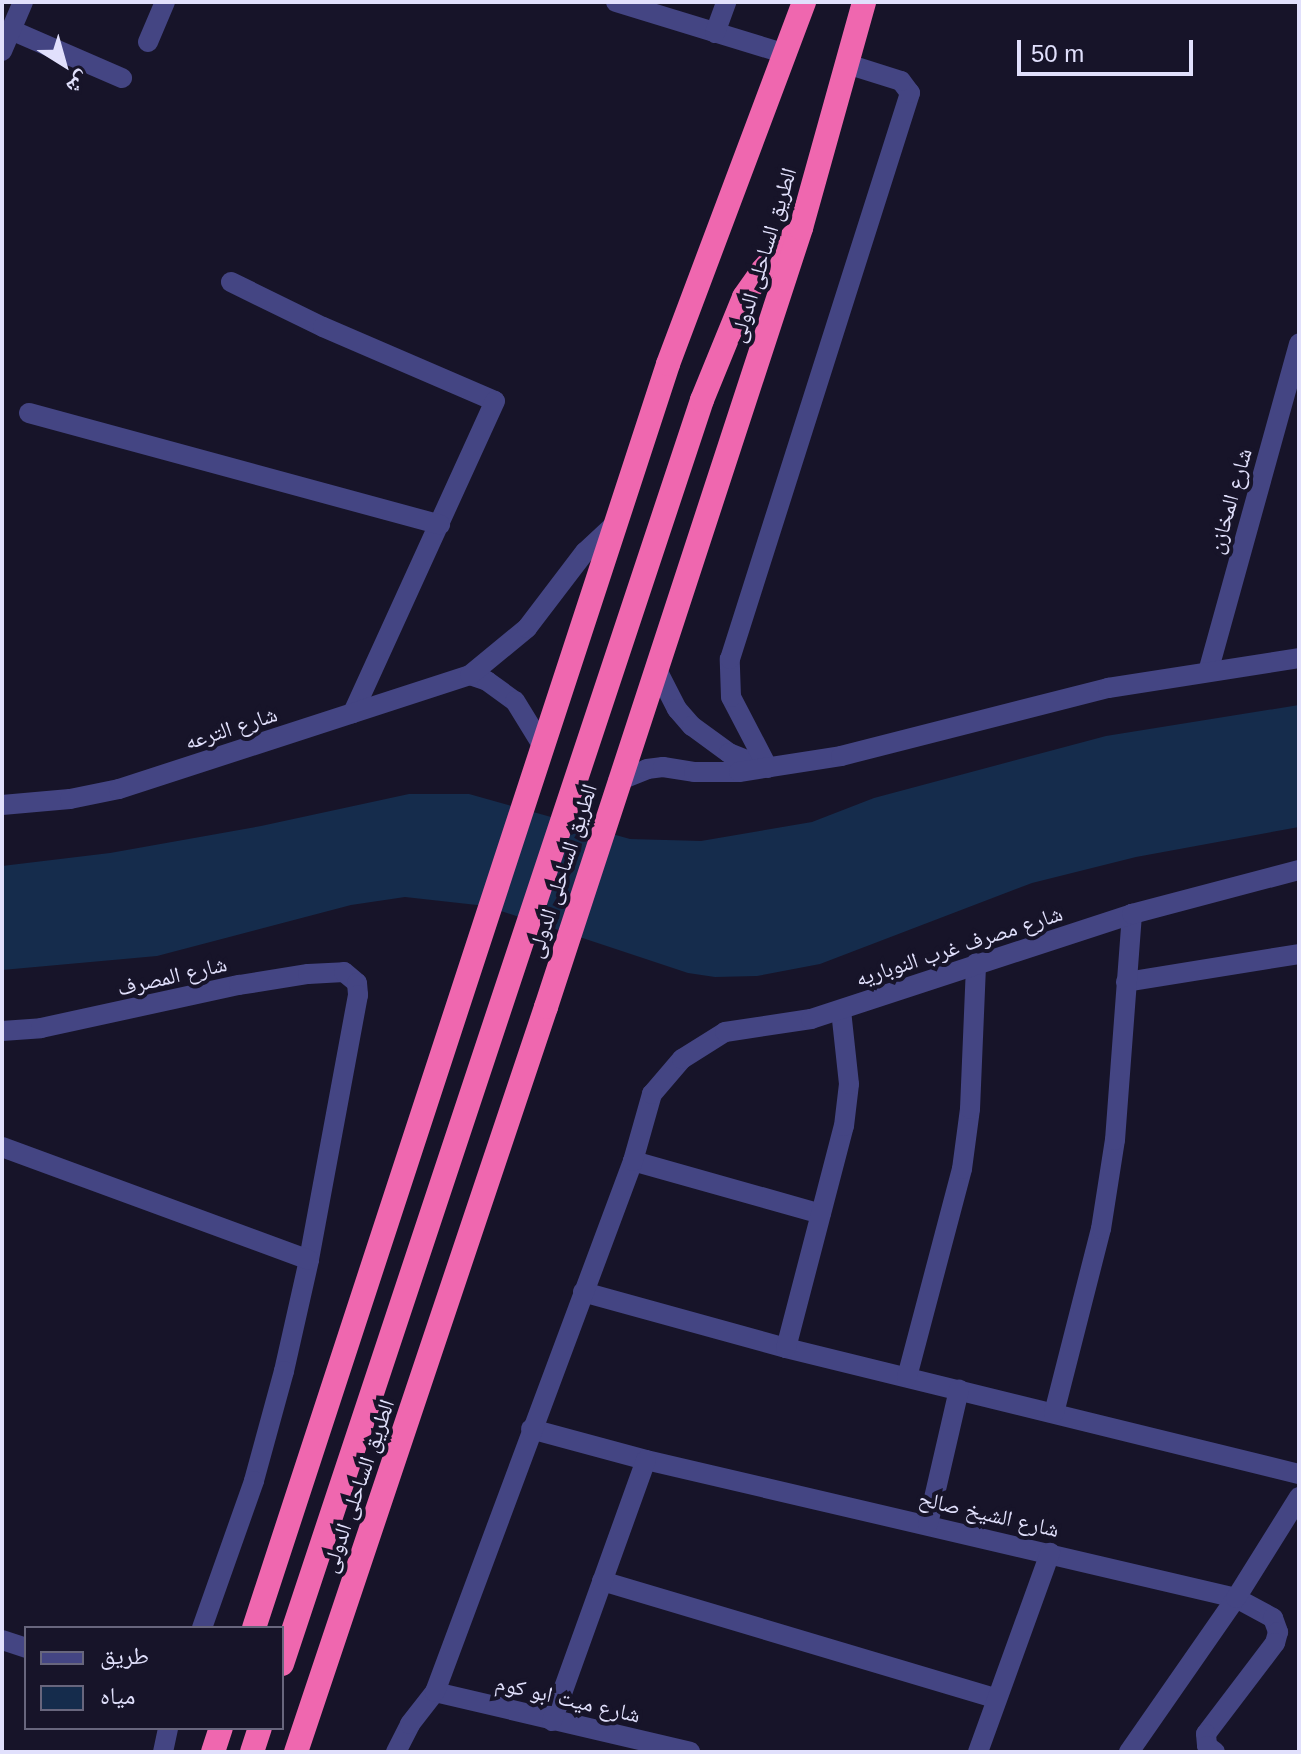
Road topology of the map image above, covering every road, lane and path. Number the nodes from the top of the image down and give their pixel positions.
1 (23, 2) edge
2 (165, 2) edge
3 (616, 2) edge
4 (726, 2) edge
5 (804, 2) edge
6 (864, 2) edge
7 (11, 30) junction
8 (715, 33) junction
9 (148, 42) dead end
10 (2, 51) edge
11 (786, 54) junction
12 (847, 64) junction
13 (122, 78) dead end
14 (801, 228) junction
15 (231, 282) dead end
16 (1299, 343) edge
17 (29, 413) dead end
18 (440, 525) junction
19 (614, 525) junction
20 (1299, 658) edge
21 (656, 668) junction
22 (1208, 672) junction
23 (470, 675) junction
24 (353, 713) junction
25 (542, 745) junction
26 (768, 768) junction
27 (618, 781) junction
28 (2, 805) edge
29 (1299, 870) edge
30 (1132, 914) junction
31 (1299, 954) edge
32 (976, 963) junction
33 (1126, 982) junction
34 (841, 1010) junction
35 (2, 1031) edge
36 (2, 1147) edge
37 (633, 1161) junction
38 (821, 1214) junction
39 (309, 1260) junction
40 (583, 1292) junction
41 (786, 1348) junction
42 (907, 1377) junction
43 (959, 1390) junction
44 (1054, 1413) junction
45 (531, 1429) junction
46 (646, 1460) junction
47 (1299, 1474) edge
48 (1299, 1497) edge
49 (928, 1524) junction
50 (1050, 1553) junction
51 (602, 1581) junction
52 (1236, 1598) junction
53 (203, 1626) edge
54 (255, 1626) edge
55 (2, 1640) edge
56 (24, 1647) edge
57 (284, 1658) edge
58 (435, 1692) junction
59 (995, 1698) junction
60 (552, 1721) junction
61 (168, 1730) edge
62 (220, 1730) edge
63 (259, 1730) edge
64 (163, 1752) edge
65 (213, 1752) edge
66 (252, 1752) edge
67 (296, 1752) edge
68 (396, 1752) edge
69 (690, 1752) edge
70 (978, 1752) edge
71 (1129, 1752) edge
72 (1215, 1752) edge

1 - 7 street
2 - 9 street
3 - 8 street
4 - 8 street
5 - 11 highway, الطريق الساحلى الدولى
6 - 12 highway, الطريق الساحلى الدولى
7 - 10 street
7 - 13 street
8 - 11 street
11 - 19 highway, الطريق الساحلى الدولى
12 - 14 highway, الطريق الساحلى الدولى
12 - 26 street
14 - 21 highway, الطريق الساحلى الدولى
14 - 57 highway
15 - 18 street
16 - 22 street, شارع المخازن
17 - 18 street
18 - 24 street
19 - 23 street, شارع الترعه
19 - 25 highway, الطريق الساحلى الدولى
20 - 22 street
21 - 26 street
21 - 27 highway, الطريق الساحلى الدولى
22 - 26 street
23 - 24 street, شارع الترعه
23 - 25 street
24 - 28 street, شارع الترعه
25 - 54 highway, الطريق الساحلى الدولى
26 - 27 street
27 - 67 highway, الطريق الساحلى الدولى
29 - 30 street, شارع مصرف غرب النوباريه
30 - 32 street, شارع مصرف غرب النوباريه
30 - 33 street
31 - 33 street
32 - 34 street, شارع مصرف غرب النوباريه
32 - 42 street
33 - 44 street
34 - 37 street, شارع مصرف غرب النوباريه
34 - 38 street
35 - 39 street, شارع المصرف
36 - 39 street
37 - 38 street
37 - 40 street
38 - 41 street
39 - 53 street
40 - 41 street
40 - 45 street
41 - 42 street
42 - 43 street
43 - 44 street
43 - 49 street
44 - 47 street
45 - 46 street, شارع الشيخ صالح
45 - 58 street
46 - 49 street, شارع الشيخ صالح
46 - 51 street
48 - 52 street
49 - 50 street, شارع الشيخ صالح
50 - 52 street, شارع الشيخ صالح
50 - 59 street
51 - 59 street
51 - 60 street
52 - 71 street
52 - 72 street, شارع الشيخ صالح
55 - 56 street
58 - 60 street, شارع ميت ابو كوم
58 - 68 street
59 - 70 street
60 - 69 street, شارع ميت ابو كوم
61 - 64 street
62 - 65 highway
63 - 66 highway

